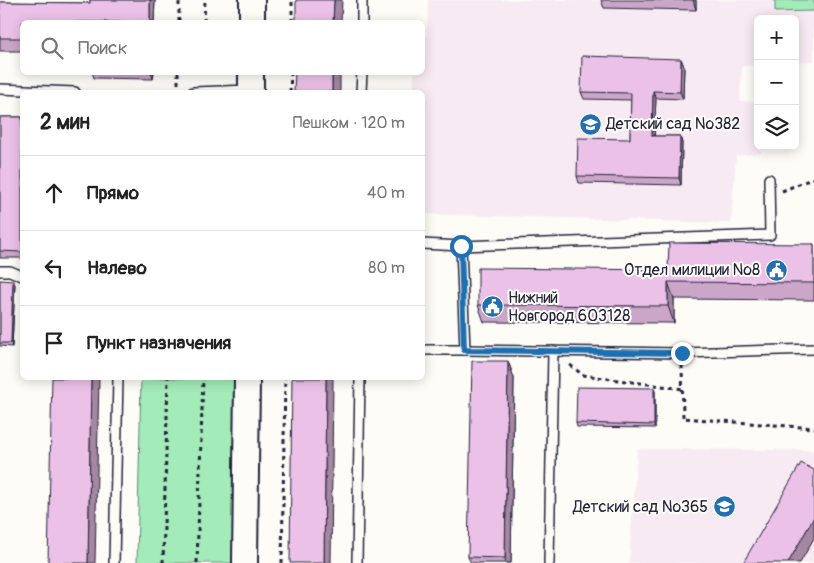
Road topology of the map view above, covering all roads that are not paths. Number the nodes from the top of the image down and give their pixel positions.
1 (252, 0) edge
2 (362, 0) edge
3 (252, 20) edge
4 (362, 20) edge
5 (362, 75) edge
6 (251, 85) edge
7 (0, 89) edge
8 (25, 90) edge
9 (210, 90) edge
10 (361, 90) edge
11 (768, 179) dead end
12 (425, 244) edge
13 (461, 246) junction
14 (0, 271) edge
15 (20, 275) edge
16 (814, 348) edge
17 (425, 350) edge
18 (464, 350) junction
19 (553, 351) junction
20 (118, 380) edge
21 (247, 380) edge
22 (360, 380) edge
23 (114, 563) edge
24 (245, 563) edge
25 (357, 563) edge
26 (549, 563) edge

1 - 3 street
2 - 4 lane
5 - 10 lane
6 - 9 lane
7 - 8 lane
11 - 13 lane
12 - 13 lane
13 - 18 lane
14 - 15 lane
16 - 19 lane
17 - 18 lane
18 - 19 lane
19 - 26 lane
20 - 23 lane
21 - 24 street
22 - 25 lane

